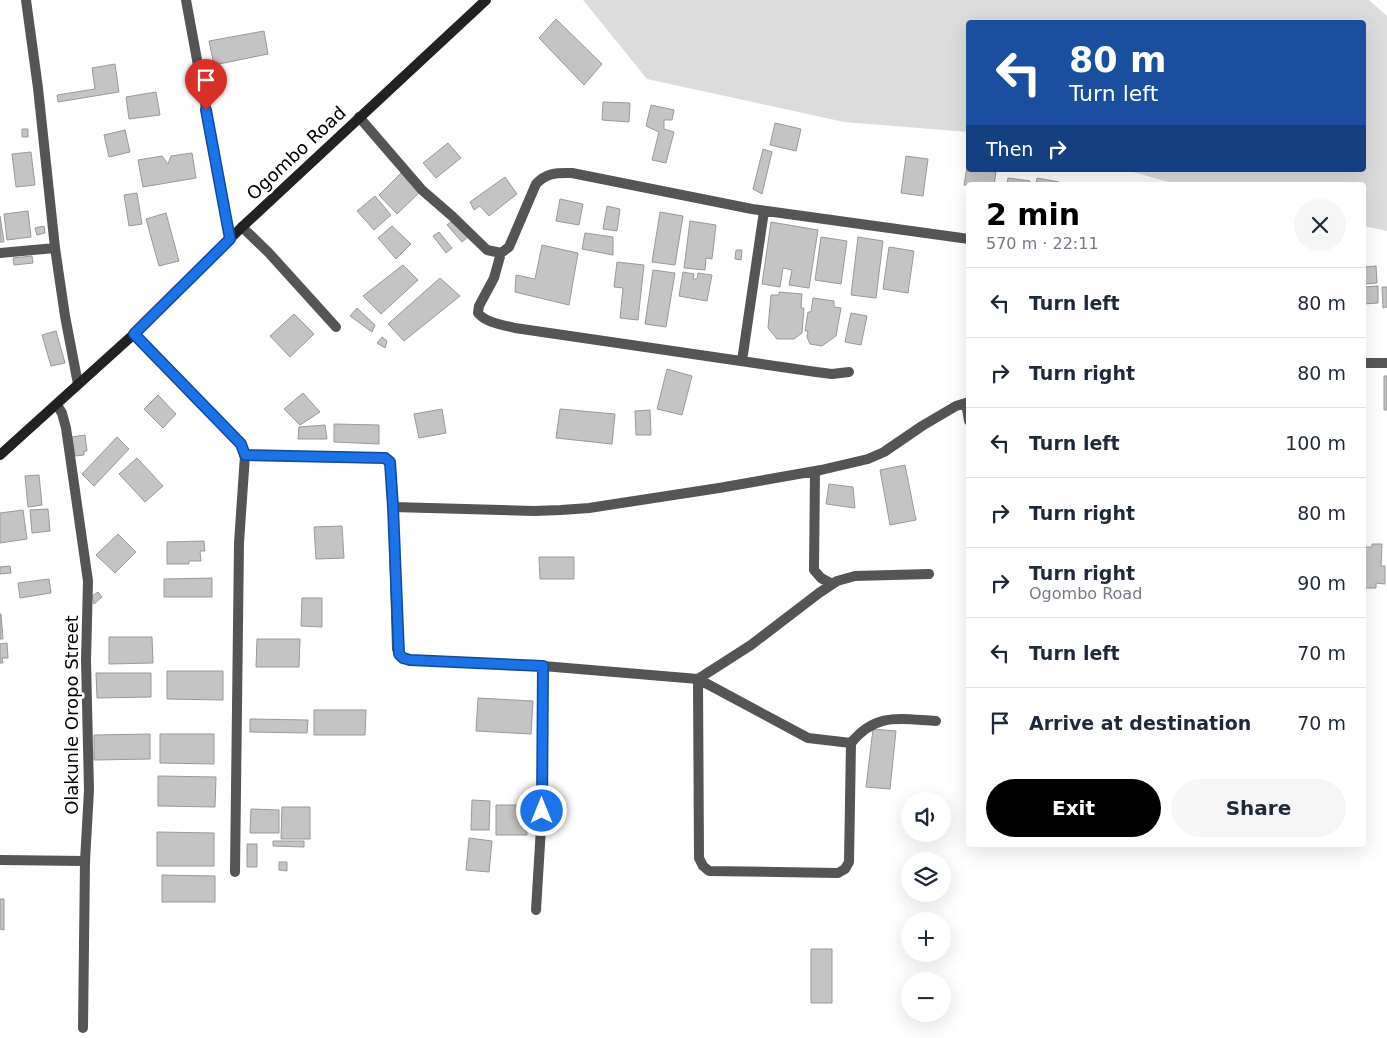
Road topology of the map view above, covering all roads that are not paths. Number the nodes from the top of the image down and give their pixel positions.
1 (26, 0) edge
2 (186, 0) edge
3 (486, 0) edge
4 (359, 117) junction
5 (764, 211) junction
6 (242, 227) junction
7 (230, 239) junction
8 (966, 239) edge
9 (55, 248) junction
10 (0, 252) edge
11 (501, 253) junction
12 (336, 327) dead end
13 (134, 334) junction
14 (742, 361) junction
15 (1387, 362) edge
16 (1366, 363) edge
17 (849, 372) dead end
18 (78, 384) junction
19 (966, 403) edge
20 (57, 405) junction
21 (0, 455) edge
22 (245, 455) junction
23 (815, 471) junction
24 (393, 507) junction
25 (929, 574) dead end
26 (832, 584) junction
27 (543, 666) junction
28 (698, 678) junction
29 (936, 721) dead end
30 (851, 743) junction
31 (0, 860) edge
32 (85, 861) junction
33 (235, 872) dead end
34 (536, 910) dead end
35 (83, 1028) dead end

1 - 9 street
2 - 7 street
3 - 4 main road, Ogombo Road
4 - 6 main road, Ogombo Road
4 - 11 street
5 - 8 street
5 - 11 street
5 - 14 street
6 - 7 main road, Ogombo Road
6 - 12 street
7 - 13 main road, Ogombo Road
9 - 10 street
9 - 18 street
11 - 14 street
13 - 18 main road, Ogombo Road
13 - 22 street
14 - 17 street
15 - 16 street
18 - 20 main road, Ogombo Road
19 - 23 street
20 - 21 main road, Ogombo Road
20 - 32 street, Olakunle Oropo Street
22 - 24 street
22 - 33 street
23 - 24 street
23 - 26 street
24 - 27 street
25 - 26 street
26 - 28 street
27 - 28 street
27 - 34 street
28 - 30 street
28 - 30 street
29 - 30 street
31 - 32 street
32 - 35 street, Olakunle Oropo Street

